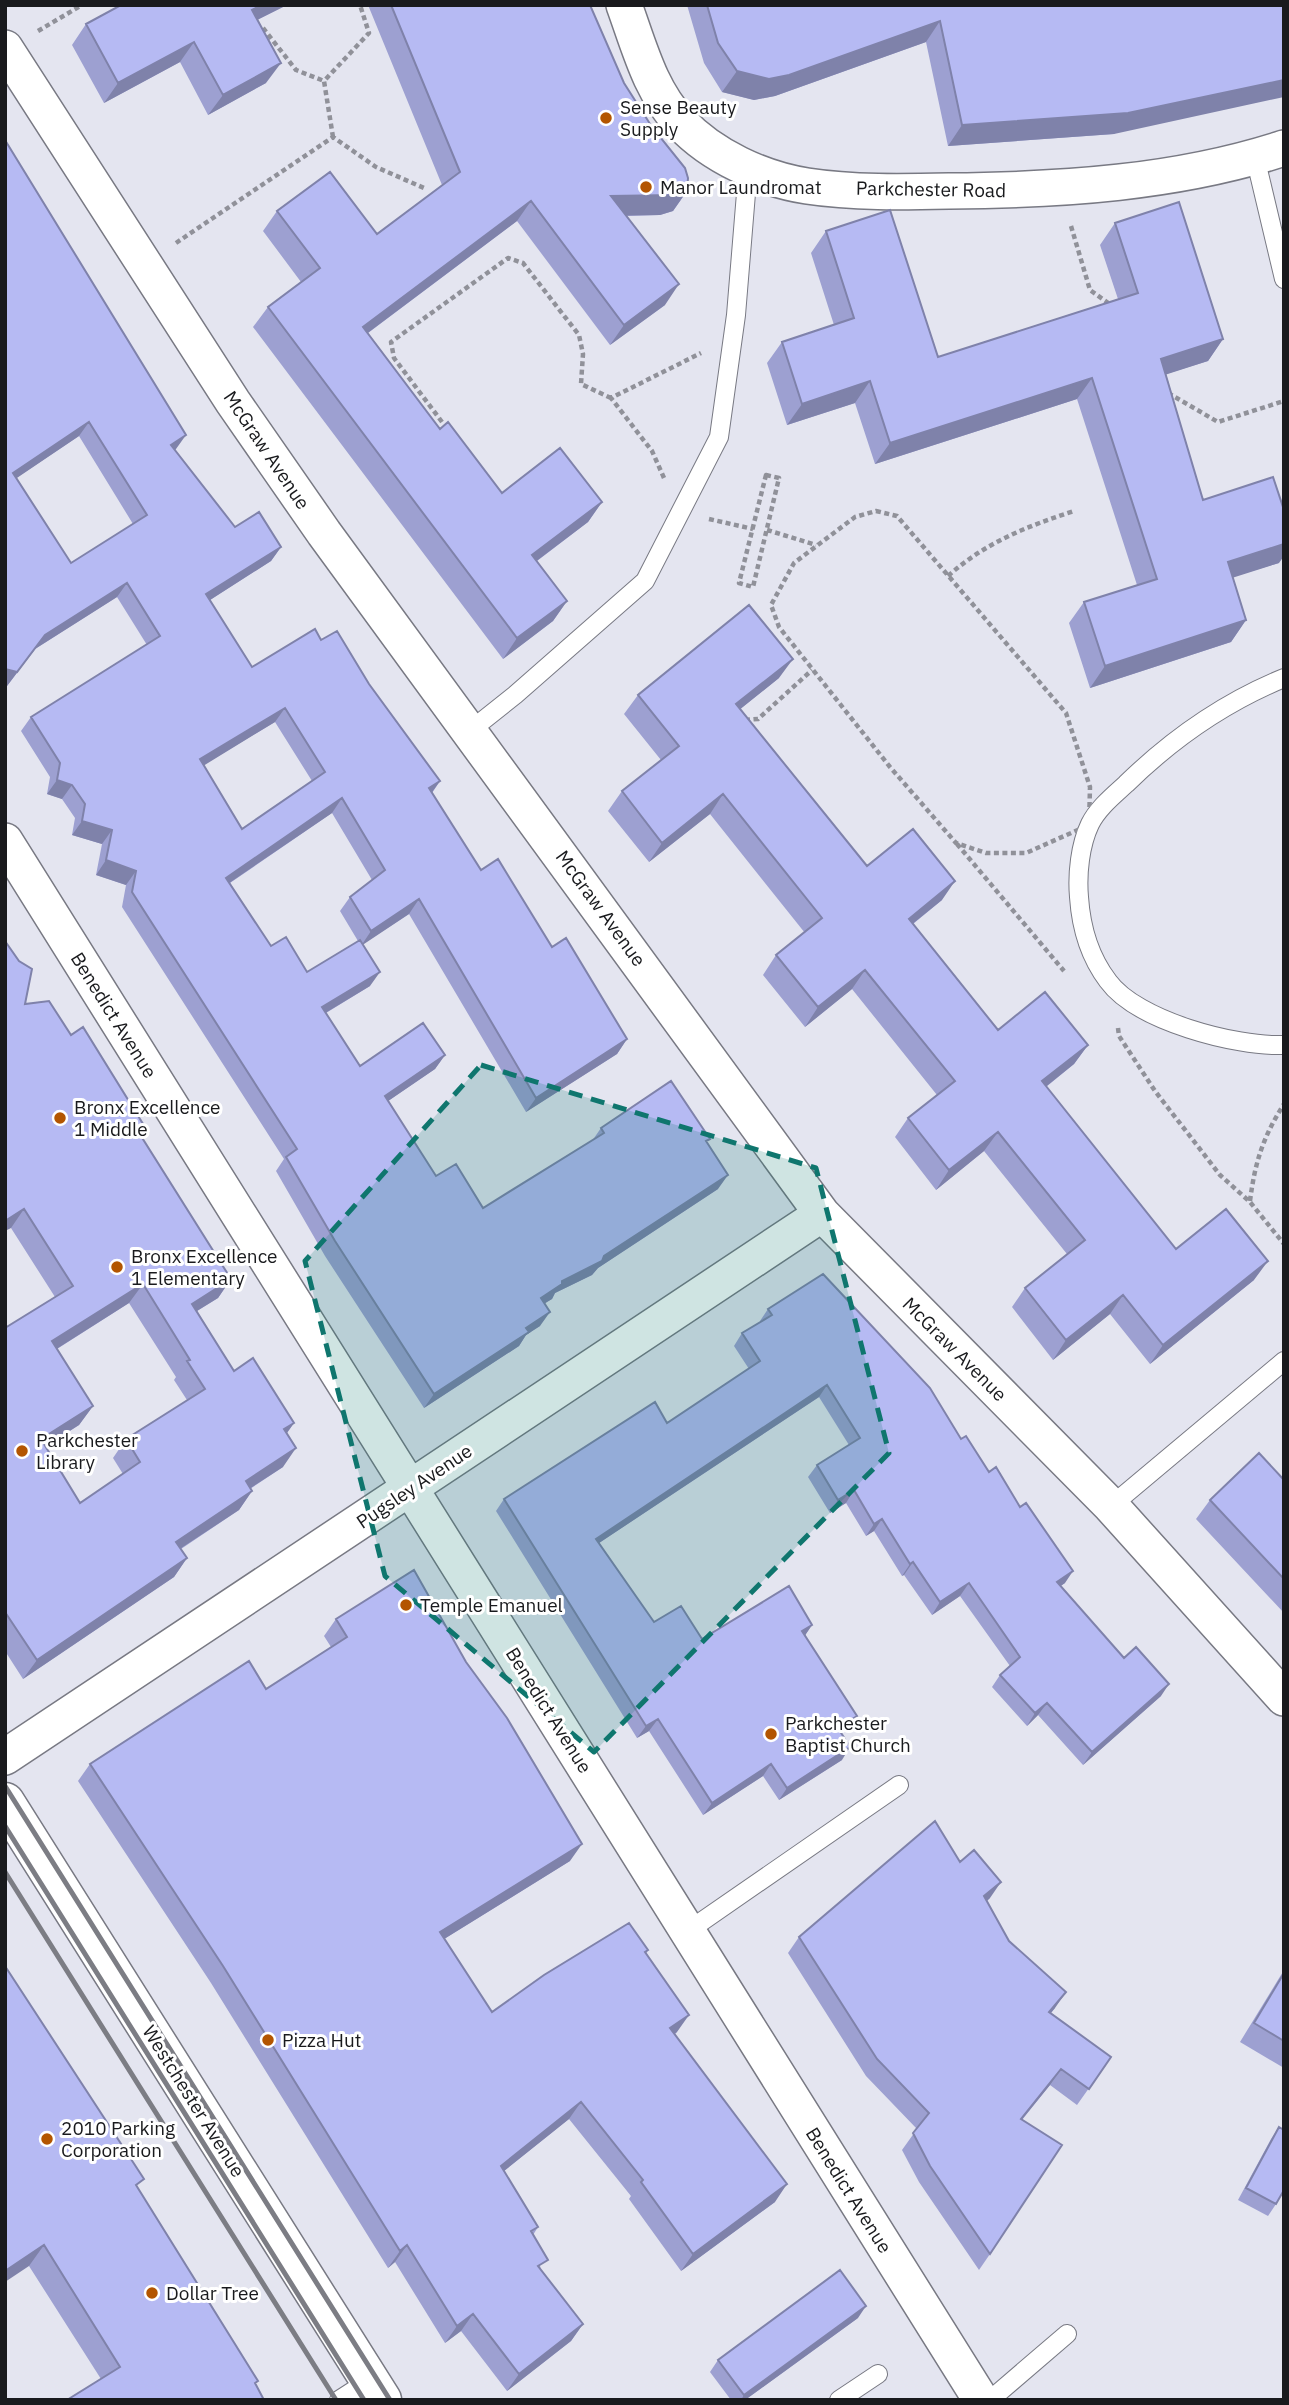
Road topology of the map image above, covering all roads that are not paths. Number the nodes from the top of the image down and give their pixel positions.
1 (624, 5) edge
2 (5, 48) edge
3 (1270, 153) edge
4 (747, 169) junction
5 (1284, 279) edge
6 (1284, 678) edge
7 (471, 730) junction
8 (5, 841) edge
9 (1284, 1045) edge
10 (822, 1214) junction
11 (1284, 1361) edge
12 (411, 1489) junction
13 (1111, 1506) junction
14 (1284, 1698) edge
15 (5, 1757) edge
16 (899, 1785) dead end
17 (5, 1802) edge
18 (688, 1931) junction
19 (1067, 2334) dead end
20 (878, 2374) dead end
21 (363, 2393) edge
22 (839, 2400) edge
23 (981, 2400) edge
24 (990, 2400) edge

1 - 4 street, Parkchester Road
2 - 7 street, McGraw Avenue
3 - 4 street, Parkchester Road
3 - 5 lane
4 - 7 lane
6 - 9 lane
7 - 10 street, McGraw Avenue
8 - 12 street, Benedict Avenue
10 - 12 street, Pugsley Avenue
10 - 13 street, McGraw Avenue
11 - 13 lane
12 - 15 street, Pugsley Avenue
12 - 18 street, Benedict Avenue
13 - 14 street, McGraw Avenue
16 - 18 lane
17 - 21 main road, Westchester Avenue
18 - 23 street, Benedict Avenue
19 - 24 lane
20 - 22 lane

